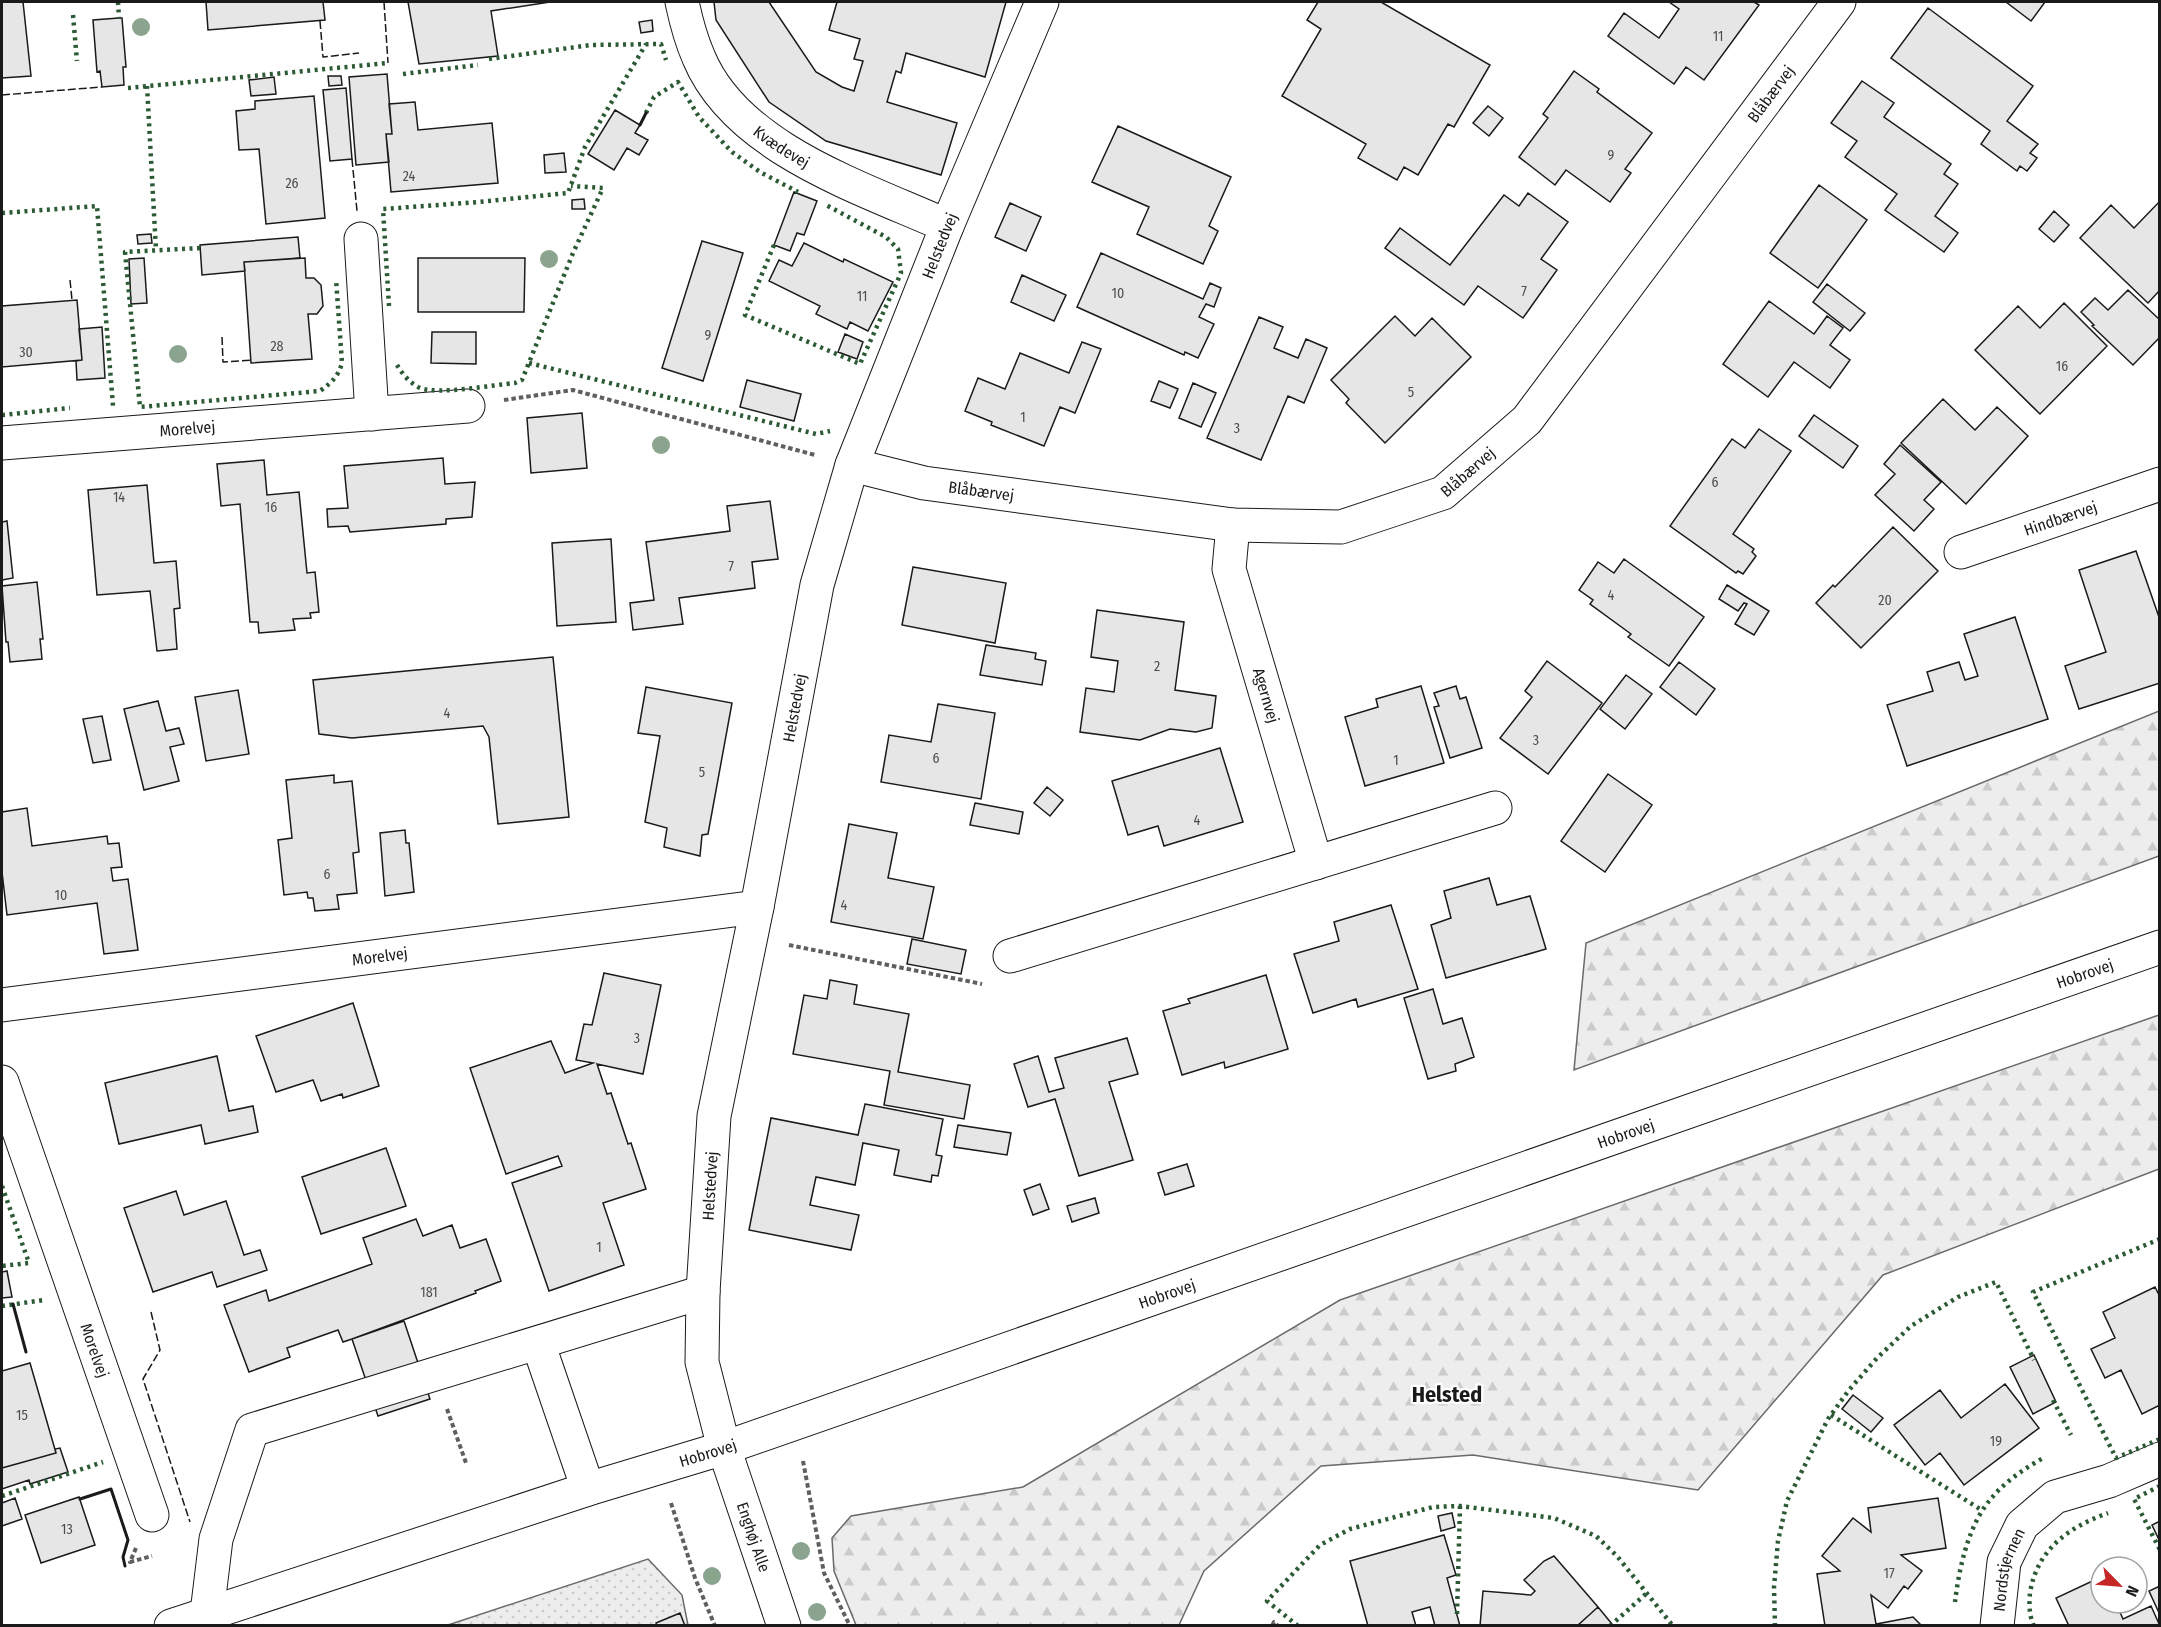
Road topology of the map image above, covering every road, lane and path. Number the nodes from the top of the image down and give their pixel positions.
1 (682, 2) edge
2 (1042, 2) edge
3 (1839, 2) edge
4 (946, 226) junction
5 (361, 238) dead end
6 (468, 406) joint
7 (372, 414) junction
8 (2, 444) edge
9 (852, 465) junction
10 (2160, 484) edge
11 (1233, 525) junction
12 (1961, 552) dead end
13 (1495, 808) dead end
14 (1316, 863) junction
15 (754, 922) junction
16 (2160, 947) edge
17 (1010, 956) joint
18 (2, 1005) edge
19 (2, 1082) edge
20 (703, 1292) junction
21 (538, 1343) junction
22 (434, 1374) junction
23 (796, 1422) junction
24 (724, 1448) junction
25 (2160, 1459) edge
26 (466, 1463) dead end
27 (660, 1468) junction
28 (588, 1489) junction
29 (152, 1515) dead end
30 (207, 1614) junction
31 (171, 1626) edge
32 (715, 1626) edge
33 (784, 1626) edge
34 (850, 1626) edge
35 (1272, 1626) edge
36 (1278, 1626) edge
37 (1997, 1626) edge

1 - 4 street, Kvædevej
2 - 4 street, Helstedvej
3 - 11 street, Blåbærvej
4 - 9 street, Helstedvej
5 - 7 street
6 - 7 street, Morelvej
6 - 9 path
7 - 8 street, Morelvej
9 - 11 street, Blåbærvej
9 - 15 street, Helstedvej
10 - 12 street, Hindbærvej
11 - 14 street, Agernvej
13 - 14 street
14 - 17 street
15 - 17 path
15 - 18 street, Morelvej
15 - 20 street, Helstedvej
16 - 23 street, Hobrovej
19 - 29 street, Morelvej
20 - 21 street
20 - 24 street, Helstedvej
21 - 22 street
21 - 28 street
22 - 26 path
22 - 30 street
23 - 24 street, Hobrovej
23 - 34 path
24 - 27 street, Hobrovej
24 - 33 street, Enghøj Alle
25 - 37 street, Nordstjernen
27 - 28 street, Hobrovej
27 - 32 path
28 - 30 street, Hobrovej
30 - 31 street, Hobrovej
35 - 36 path

